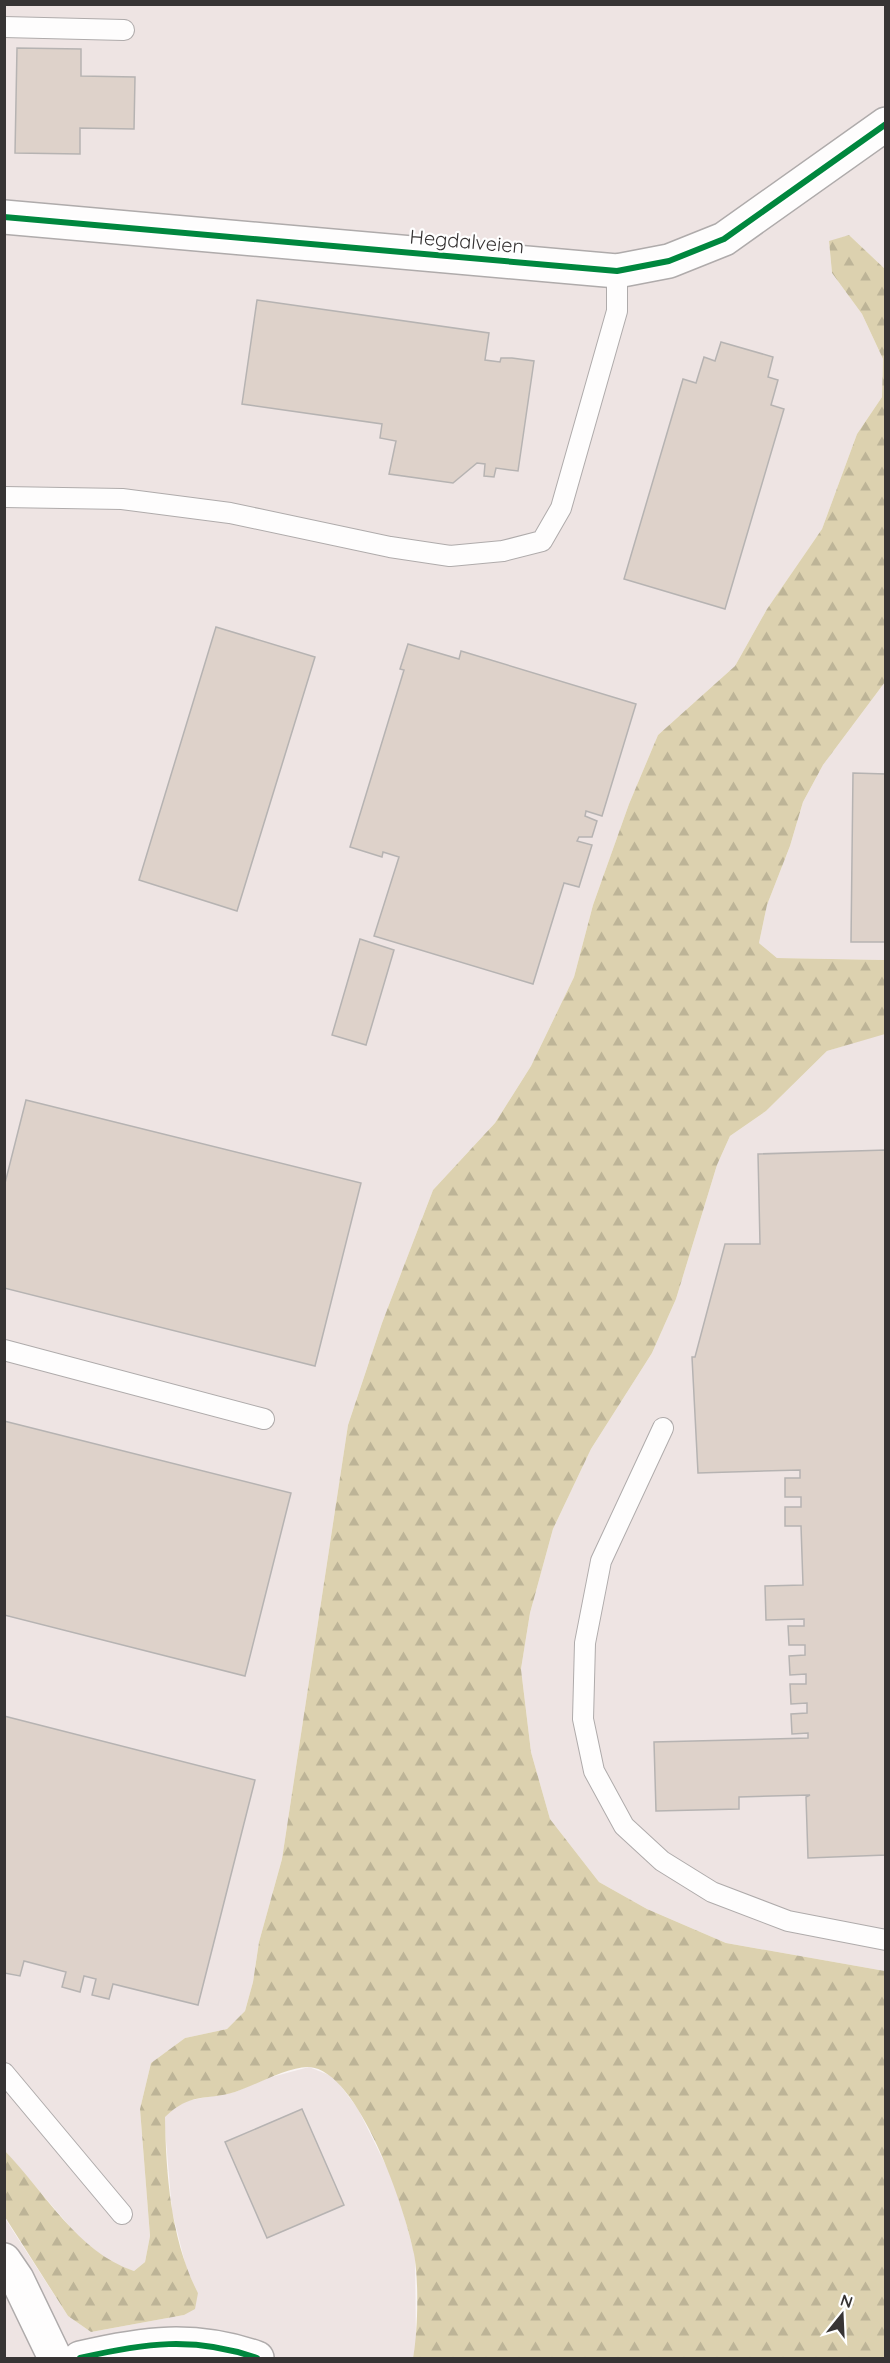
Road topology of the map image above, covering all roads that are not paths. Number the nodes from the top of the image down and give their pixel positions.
1 (4, 27) edge
2 (124, 30) dead end
3 (885, 124) edge
4 (4, 217) edge
5 (617, 271) junction
6 (4, 497) edge
7 (4, 1350) edge
8 (264, 1419) dead end
9 (663, 1428) dead end
10 (885, 1940) edge
11 (4, 2073) edge
12 (122, 2214) dead end
13 (4, 2260) edge
14 (171, 2351) edge
15 (54, 2358) edge
16 (80, 2358) edge
17 (257, 2358) edge

1 - 2 lane
3 - 5 street, Hegdalveien
4 - 5 street, Hegdalveien
5 - 6 lane
7 - 8 lane
9 - 10 lane
11 - 12 lane
13 - 15 street
14 - 16 street
14 - 17 street

